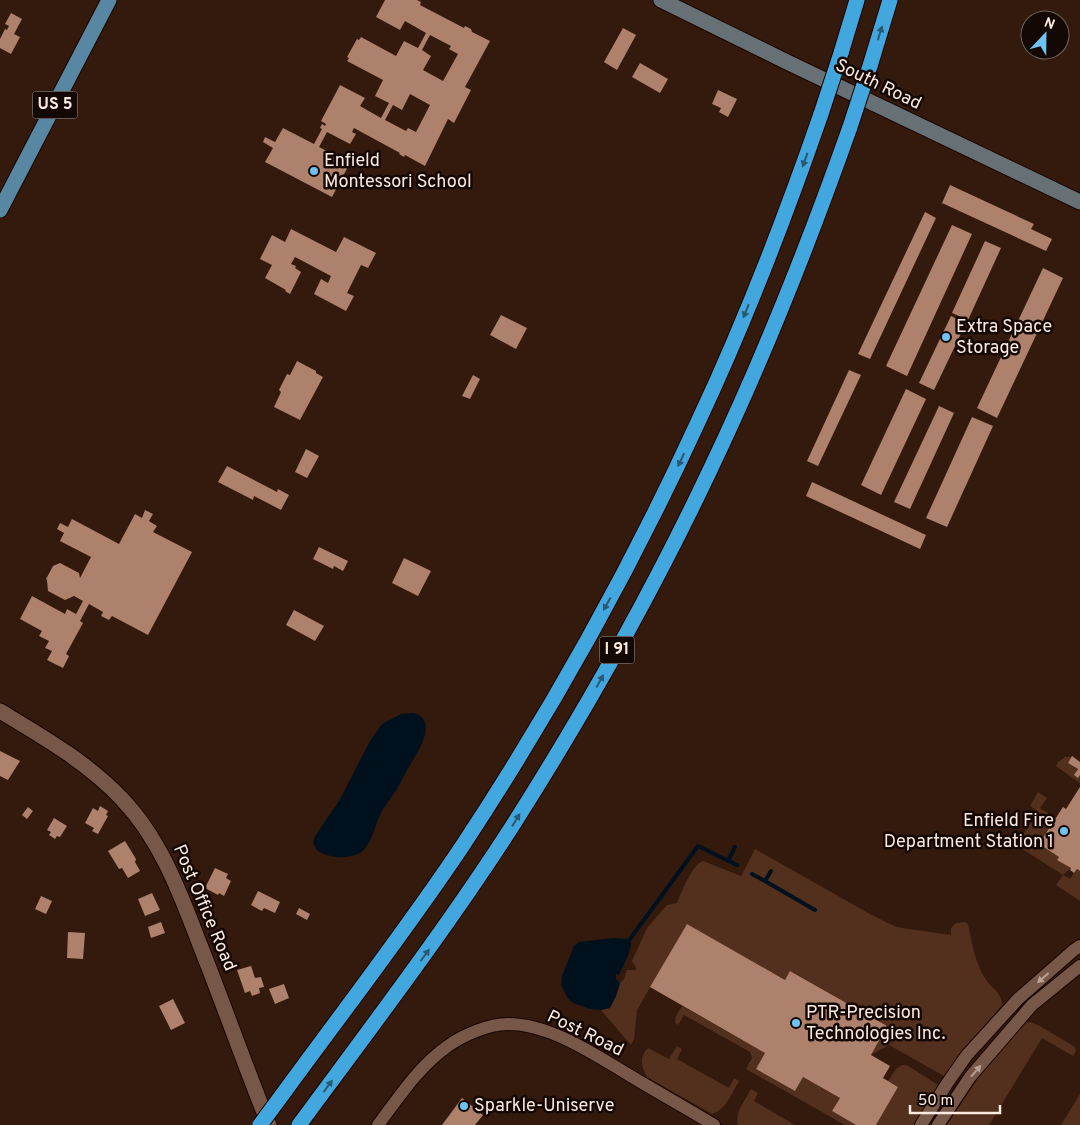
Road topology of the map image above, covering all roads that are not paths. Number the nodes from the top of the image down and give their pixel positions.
1 (109, 0) edge
2 (661, 0) edge
3 (857, 0) edge
4 (890, 0) edge
5 (1080, 202) edge
6 (0, 210) edge
7 (0, 711) edge
8 (1080, 946) edge
9 (1080, 966) edge
10 (1018, 999) junction
11 (1030, 1008) junction
12 (260, 1125) edge
13 (269, 1125) edge
14 (299, 1125) edge
15 (378, 1125) edge
16 (714, 1125) edge
17 (921, 1125) edge
18 (938, 1125) edge

1 - 6 main road, US 5
2 - 5 main road, South Road
3 -> 12 highway, I 91, bridge
14 -> 4 highway, I 91, bridge
7 - 13 street, Post Office Road
8 -> 10 street
9 - 11 street
10 - 11 street
10 - 17 street
18 -> 11 street
15 - 16 street, Post Road

